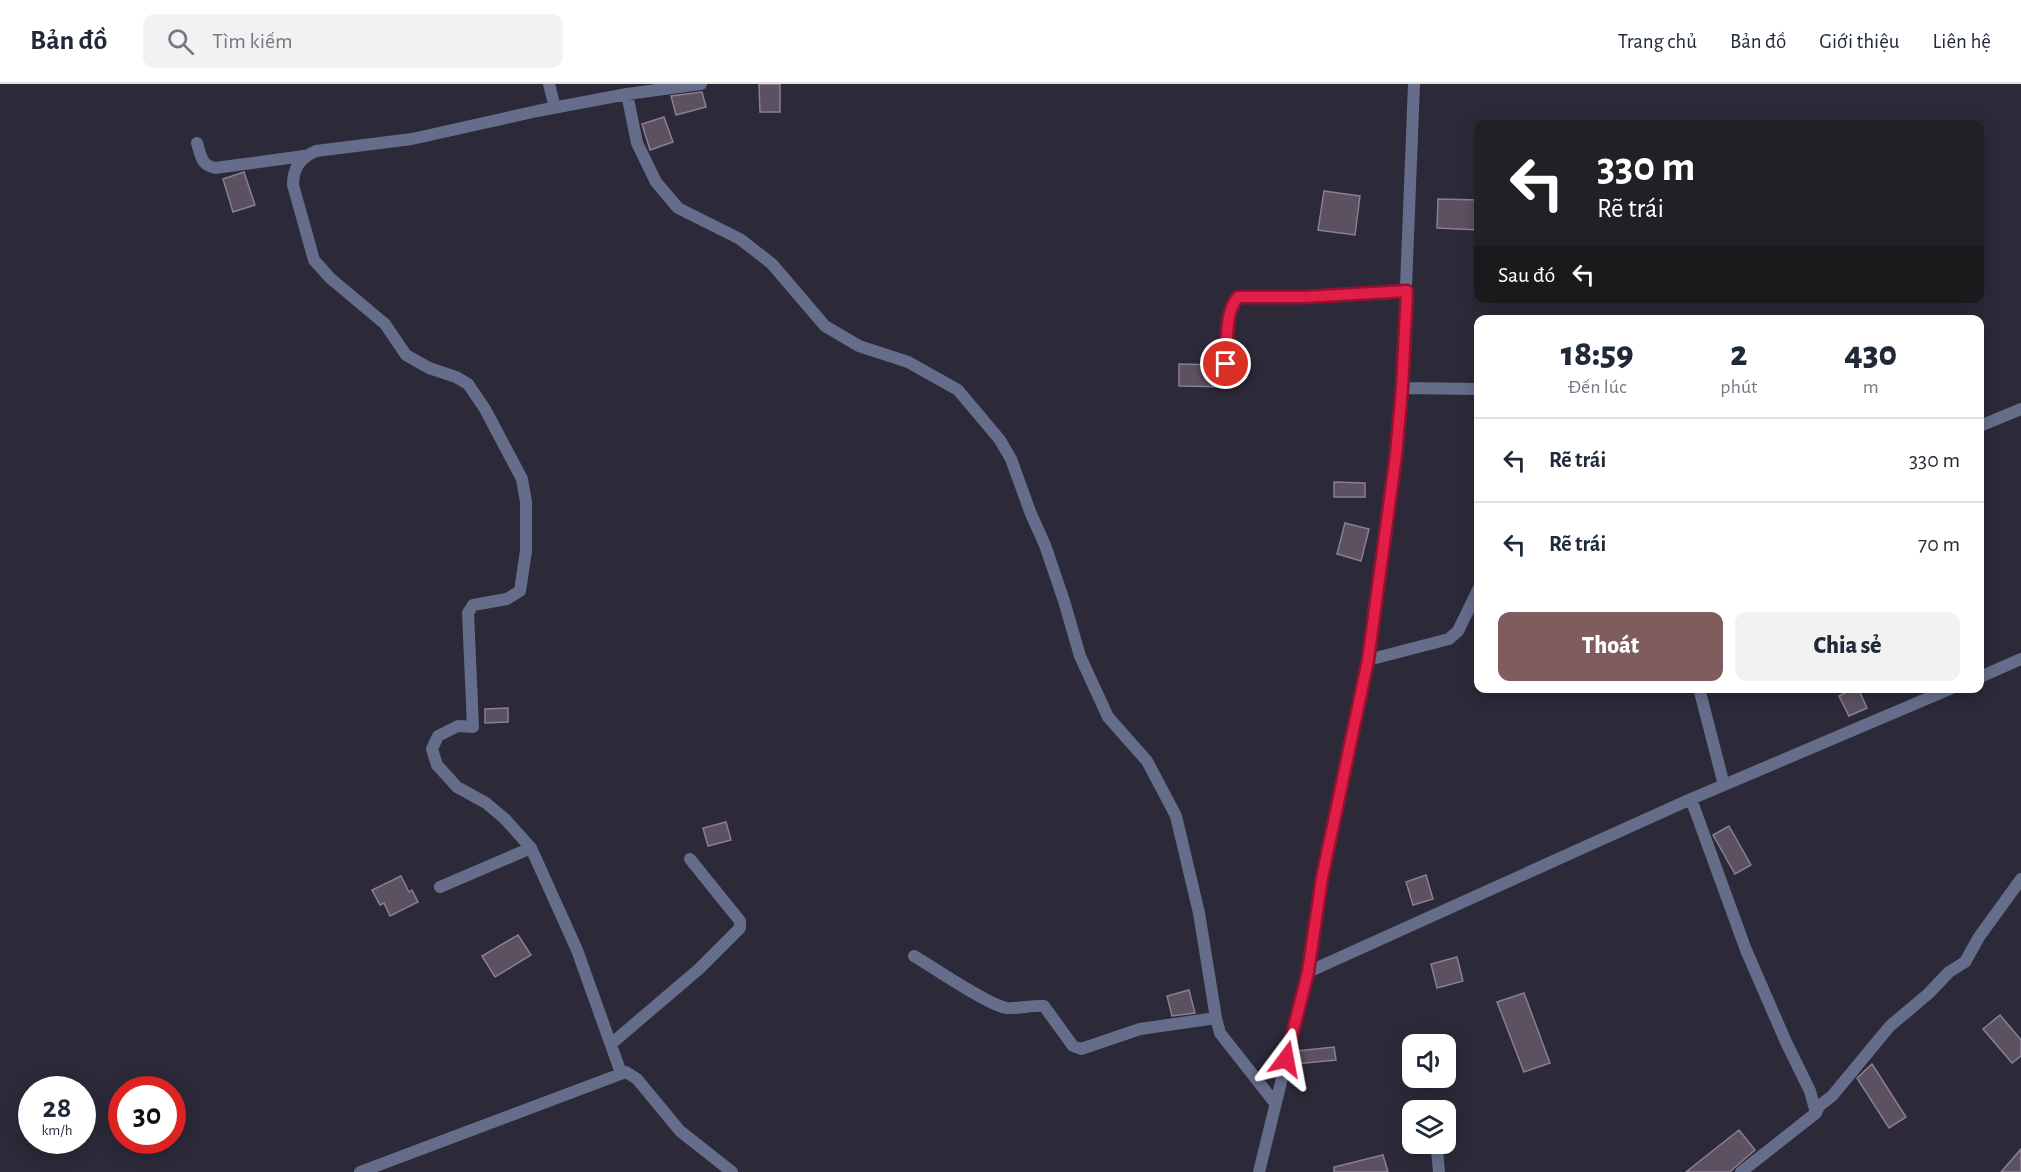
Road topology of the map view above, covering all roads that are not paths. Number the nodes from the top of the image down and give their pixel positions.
1 (549, 84) edge
2 (701, 84) edge
3 (1414, 84) edge
4 (627, 94) junction
5 (555, 108) junction
6 (196, 143) dead end
7 (304, 156) junction
8 (1407, 291) junction
9 (1226, 364) dead end
10 (1402, 388) junction
11 (1474, 389) edge
12 (2021, 409) edge
13 (1984, 424) edge
14 (1474, 598) edge
15 (2021, 659) edge
16 (1368, 660) junction
17 (1984, 675) edge
18 (1700, 693) edge
19 (1940, 693) edge
20 (1724, 785) junction
21 (1691, 799) junction
22 (531, 848) junction
23 (690, 859) dead end
24 (2021, 879) edge
25 (440, 887) dead end
26 (914, 956) dead end
27 (1308, 972) junction
28 (1216, 1018) junction
29 (611, 1044) junction
30 (621, 1073) junction
31 (1275, 1103) junction
32 (1816, 1113) junction
33 (1437, 1154) edge
34 (360, 1172) edge
35 (732, 1172) edge
36 (1259, 1172) edge
37 (1439, 1172) edge
38 (1741, 1172) edge

1 - 5 street
2 - 4 street
3 - 8 street
4 - 5 street
4 - 28 street
5 - 7 street
6 - 7 street
7 - 22 street
8 - 9 street
8 - 10 street
10 - 11 street
10 - 16 street
12 - 13 street
14 - 16 street
15 - 17 street
16 - 27 street
18 - 20 street
19 - 20 street
20 - 21 street
21 - 27 street
21 - 32 street
22 - 25 street
22 - 29 street
23 - 29 street
24 - 32 street
26 - 28 street
27 - 31 street
28 - 31 street
29 - 30 street
30 - 34 street
30 - 35 street
31 - 36 street
32 - 38 street
33 - 37 street

